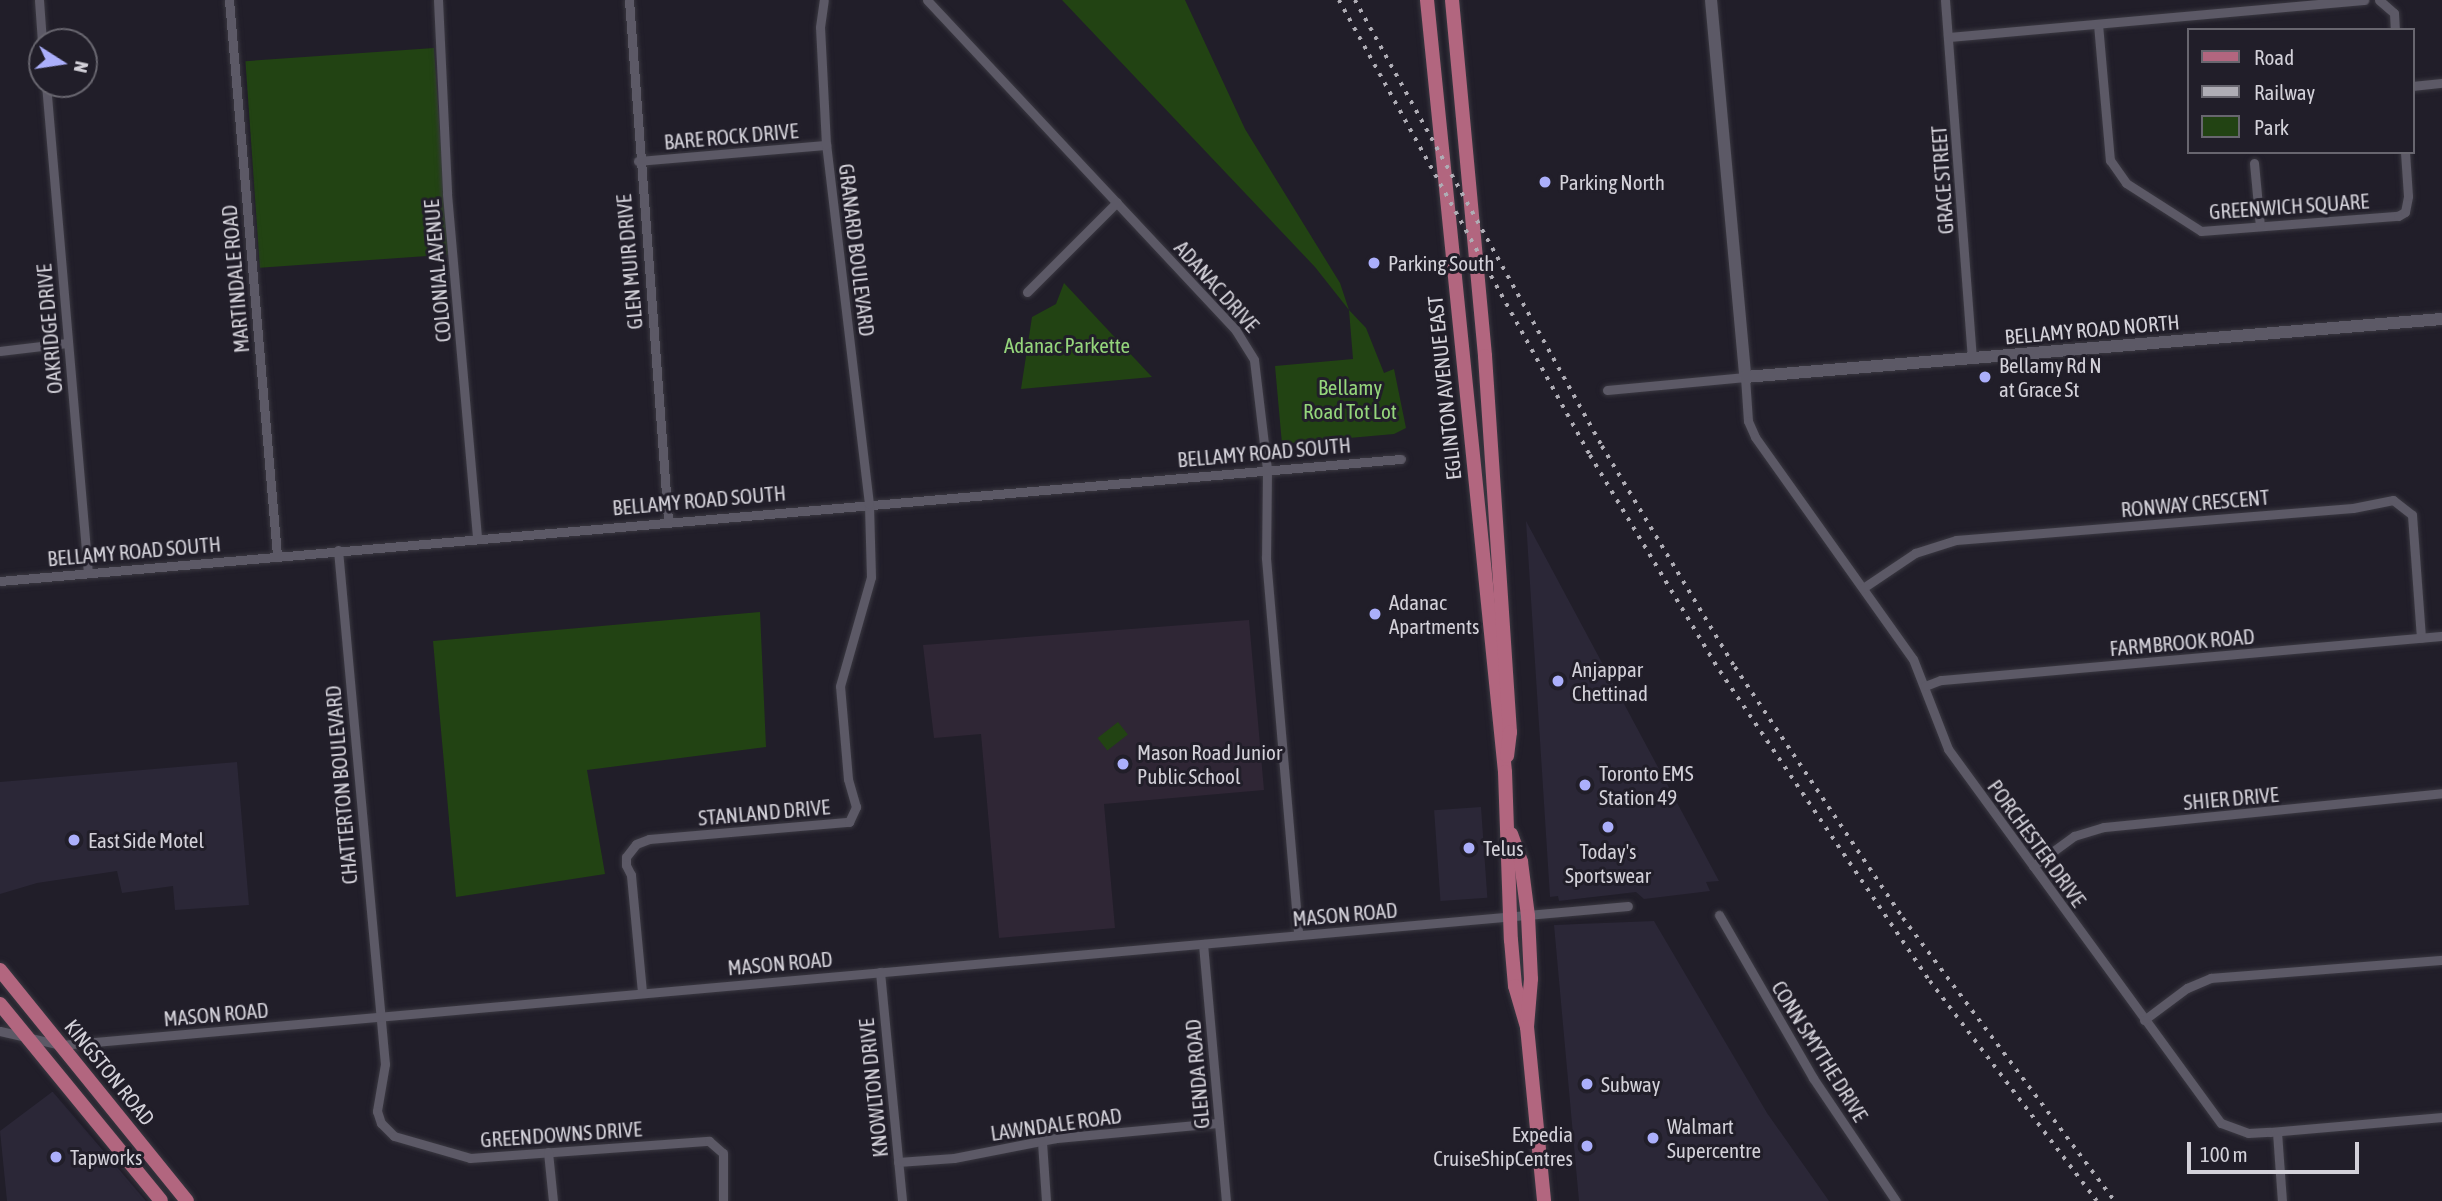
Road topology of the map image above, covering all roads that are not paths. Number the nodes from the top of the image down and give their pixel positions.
1 (38, 0) edge
2 (229, 0) edge
3 (438, 0) edge
4 (629, 0) edge
5 (824, 0) edge
6 (927, 0) edge
7 (1427, 0) edge
8 (1452, 0) edge
9 (1711, 0) edge
10 (1945, 0) edge
11 (2364, 0) edge
12 (2379, 0) edge
13 (2098, 24) junction
14 (41, 28) edge
15 (2395, 28) edge
16 (1948, 37) junction
17 (2442, 83) edge
18 (2414, 86) edge
19 (47, 98) edge
20 (826, 145) junction
21 (2405, 154) edge
22 (638, 161) junction
23 (2254, 163) dead end
24 (1117, 202) junction
25 (2260, 226) junction
26 (1027, 292) dead end
27 (2442, 319) edge
28 (68, 343) junction
29 (0, 351) edge
30 (1972, 358) junction
31 (1745, 377) junction
32 (1607, 390) dead end
33 (1401, 459) dead end
34 (1267, 469) junction
35 (869, 503) junction
36 (668, 520) junction
37 (477, 538) junction
38 (338, 550) junction
39 (277, 555) junction
40 (88, 571) junction
41 (0, 581) edge
42 (1863, 588) junction
43 (2442, 636) edge
44 (2421, 638) junction
45 (1925, 686) junction
46 (1505, 772) junction
47 (2442, 793) edge
48 (1509, 829) junction
49 (2033, 866) junction
50 (1628, 906) dead end
51 (1719, 915) dead end
52 (1528, 916) junction
53 (1509, 917) junction
54 (1298, 935) junction
55 (1203, 944) junction
56 (2442, 960) edge
57 (0, 970) edge
58 (880, 972) junction
59 (642, 992) junction
60 (0, 1004) edge
61 (379, 1017) junction
62 (2144, 1020) junction
63 (1527, 1027) junction
64 (0, 1031) edge
65 (30, 1036) junction
66 (61, 1045) junction
67 (2442, 1117) edge
68 (1218, 1123) junction
69 (2277, 1132) junction
70 (1042, 1142) junction
71 (548, 1152) junction
72 (898, 1162) junction
73 (161, 1201) edge
74 (187, 1201) edge
75 (553, 1201) edge
76 (723, 1201) edge
77 (902, 1201) edge
78 (1046, 1201) edge
79 (1226, 1201) edge
80 (1544, 1201) edge
81 (1896, 1201) edge
82 (2282, 1201) edge

1 - 14 street
2 - 39 street, MARTINDALE ROAD
3 - 37 street, COLONIAL AVENUE
4 - 22 street, GLEN MUIR DRIVE
5 - 20 street, GRANARD BOULEVARD
6 - 24 street, ADANAC DRIVE
7 - 46 main road, EGLINTON AVENUE EAST
8 - 46 main road, EGLINTON AVENUE EAST
9 - 31 street
10 - 16 street, GRACE STREET
11 - 13 street
12 - 15 street
13 - 16 street
13 - 25 street, GREENWICH SQUARE
16 - 30 street, GRACE STREET
17 - 18 street
19 - 28 street, OAKRIDGE DRIVE
20 - 22 street, BARE ROCK DRIVE
20 - 35 street, GRANARD BOULEVARD
21 - 25 street, GREENWICH SQUARE
22 - 36 street, GLEN MUIR DRIVE
23 - 25 street
24 - 26 street
24 - 34 street, ADANAC DRIVE
27 - 30 street, BELLAMY ROAD NORTH
28 - 29 street
28 - 40 street, OAKRIDGE DRIVE
30 - 31 street, BELLAMY ROAD NORTH
31 - 32 street, BELLAMY ROAD NORTH
31 - 42 street, PORCHESTER DRIVE
33 - 34 street, BELLAMY ROAD SOUTH
34 - 35 street, BELLAMY ROAD SOUTH
34 - 54 street, ADANAC DRIVE
35 - 36 street, BELLAMY ROAD SOUTH
35 - 59 street, STANLAND DRIVE
36 - 37 street, BELLAMY ROAD SOUTH
37 - 38 street, BELLAMY ROAD SOUTH
38 - 39 street, BELLAMY ROAD SOUTH
38 - 61 street, CHATTERTON BOULEVARD
39 - 40 street, BELLAMY ROAD SOUTH
40 - 41 street, BELLAMY ROAD SOUTH
42 - 44 street, RONWAY CRESCENT
42 - 45 street, PORCHESTER DRIVE
43 - 44 street, FARMBROOK ROAD
44 - 45 street, FARMBROOK ROAD
45 - 49 street, PORCHESTER DRIVE
46 - 48 main road, EGLINTON AVENUE EAST
47 - 49 street, SHIER DRIVE
48 - 52 main road, EGLINTON AVENUE EAST
48 - 53 main road, EGLINTON AVENUE EAST
49 - 62 street, PORCHESTER DRIVE
50 - 52 street
51 - 81 street, CONN SMYTHE DRIVE
52 - 53 street, MASON ROAD
52 - 63 main road, EGLINTON AVENUE EAST
53 - 54 street, MASON ROAD
53 - 63 main road, EGLINTON AVENUE EAST
54 - 55 street, MASON ROAD
55 - 58 street, MASON ROAD
55 - 68 street, GLENDA ROAD
56 - 62 street
57 - 66 main road, KINGSTON ROAD
58 - 59 street, MASON ROAD
58 - 72 street, KNOWLTON DRIVE
59 - 61 street, MASON ROAD
60 - 65 main road, KINGSTON ROAD
61 - 66 street, MASON ROAD
61 - 71 street, GREENDOWNS DRIVE
62 - 69 street, PORCHESTER DRIVE
63 - 80 main road, EGLINTON AVENUE EAST
64 - 65 street, MASON ROAD
65 - 66 street, MASON ROAD
65 - 73 main road, KINGSTON ROAD
66 - 74 main road, KINGSTON ROAD
67 - 69 street, PORCHESTER DRIVE
68 - 70 street, LAWNDALE ROAD
68 - 79 street, GLENDA ROAD
69 - 82 street
70 - 72 street, LAWNDALE ROAD
70 - 78 street
71 - 75 street
71 - 76 street, GREENDOWNS DRIVE
72 - 77 street, KNOWLTON DRIVE

